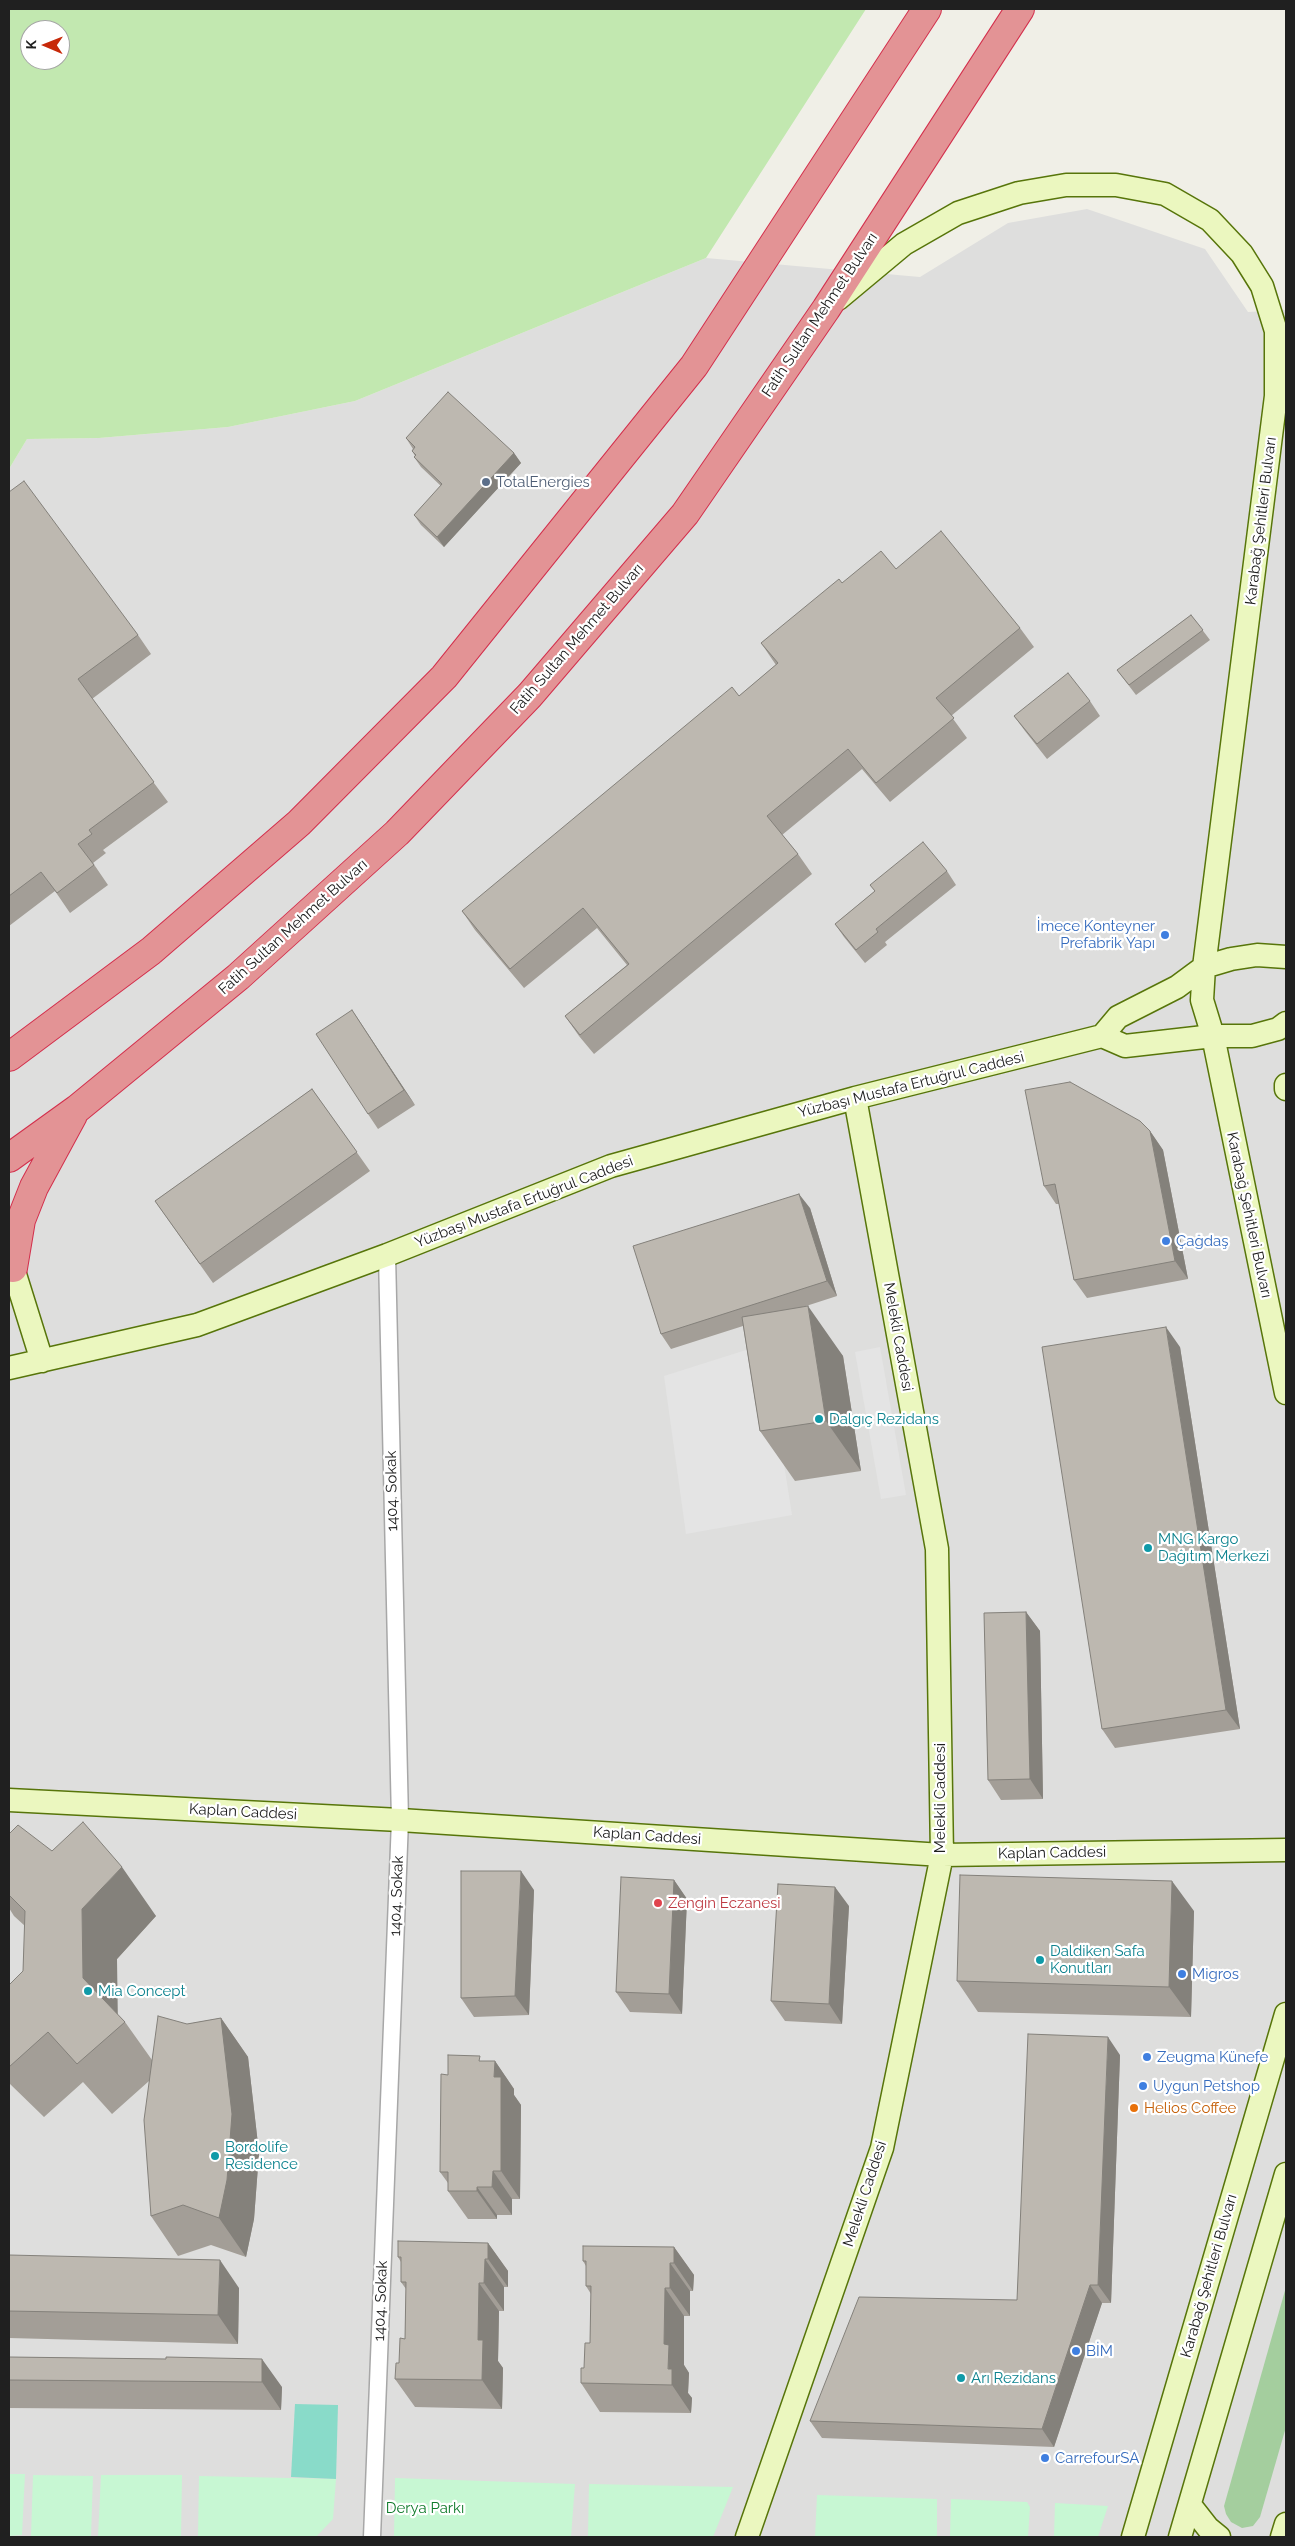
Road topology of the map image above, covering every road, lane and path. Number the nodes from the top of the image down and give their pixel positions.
1 (927, 9) edge
2 (1020, 9) edge
3 (826, 309) junction
4 (1286, 951) edge
5 (1286, 957) edge
6 (1204, 967) junction
7 (1286, 1023) edge
8 (1102, 1036) junction
9 (1213, 1036) junction
10 (9, 1057) edge
11 (1286, 1085) edge
12 (1286, 1090) edge
13 (855, 1098) junction
14 (77, 1109) junction
15 (9, 1158) edge
16 (387, 1255) junction
17 (11, 1267) edge
18 (42, 1361) junction
19 (9, 1368) edge
20 (1286, 1393) edge
21 (9, 1800) edge
22 (400, 1820) junction
23 (1286, 1850) edge
24 (942, 1854) junction
25 (1286, 2014) edge
26 (1286, 2174) edge
27 (1190, 2505) junction
28 (1286, 2524) edge
29 (372, 2537) edge
30 (748, 2537) edge
31 (1133, 2537) edge
32 (1180, 2537) edge
33 (1219, 2537) edge
34 (1282, 2537) edge

1 - 10 highway
2 - 3 highway, Fatih Sultan Mehmet Bulvarı
3 - 6 street, Karabağ Şehitleri Bulvarı
3 - 14 highway, Fatih Sultan Mehmet Bulvarı
4 - 5 street
5 - 6 street
6 - 8 street
6 - 9 street, Karabağ Şehitleri Bulvarı
7 - 9 street
8 - 9 street
8 - 13 street, Yüzbaşı Mustafa Ertuğrul Caddesi
9 - 20 street, Karabağ Şehitleri Bulvarı
11 - 12 street
13 - 16 street, Yüzbaşı Mustafa Ertuğrul Caddesi
13 - 24 street, Melekli Caddesi
14 - 15 highway, Fatih Sultan Mehmet Bulvarı
14 - 17 highway
16 - 18 street, Yüzbaşı Mustafa Ertuğrul Caddesi
16 - 22 street, 1404. Sokak
17 - 18 street
18 - 19 street, Yüzbaşı Mustafa Ertuğrul Caddesi
21 - 22 street, Kaplan Caddesi
22 - 24 street, Kaplan Caddesi
22 - 29 street, 1404. Sokak
23 - 24 street, Kaplan Caddesi
24 - 30 street, Melekli Caddesi
25 - 31 street, Karabağ Şehitleri Bulvarı
26 - 27 street
27 - 32 street
27 - 33 street
28 - 34 street

